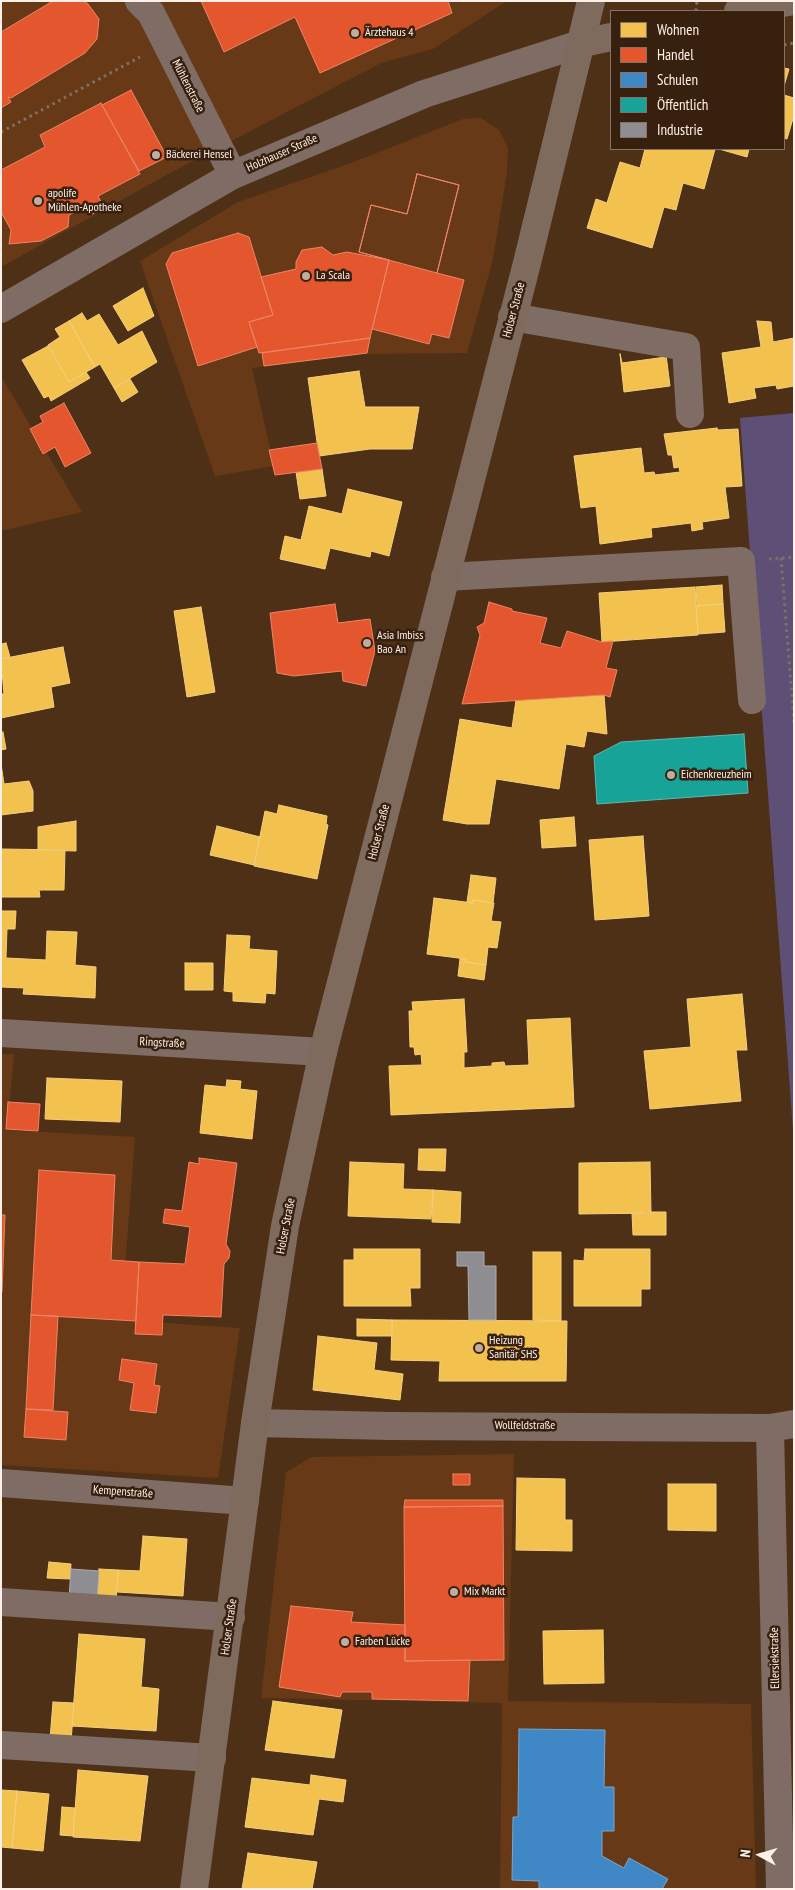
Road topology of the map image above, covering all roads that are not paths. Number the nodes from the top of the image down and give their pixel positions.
1 (139, 1) edge
2 (591, 1) edge
3 (794, 1) edge
4 (744, 10) edge
5 (610, 37) edge
6 (583, 43) junction
7 (233, 175) junction
8 (1, 309) edge
9 (512, 317) junction
10 (690, 414) dead end
11 (445, 577) junction
12 (752, 700) dead end
13 (1, 1033) edge
14 (323, 1052) junction
15 (255, 1423) junction
16 (782, 1426) edge
17 (1, 1483) edge
18 (245, 1501) junction
19 (1, 1602) edge
20 (230, 1617) junction
21 (1, 1745) edge
22 (212, 1758) junction
23 (785, 1875) edge
24 (194, 1889) edge

1 - 7 street, Mühlenstraße
2 - 6 main road, Holser Straße
3 - 4 main road
5 - 6 main road
6 - 7 street, Holzhauser Straße
6 - 9 main road, Holser Straße
7 - 8 street, Holzhauser Straße
9 - 10 street
9 - 11 main road, Holser Straße
11 - 12 street
11 - 14 main road, Holser Straße
13 - 14 street, Ringstraße
14 - 15 main road, Holser Straße
15 - 16 street, Wollfeldstraße
15 - 18 main road, Holser Straße
16 - 23 street, Ellersiekstraße
17 - 18 street, Kempenstraße
18 - 20 main road, Holser Straße
19 - 20 street
20 - 22 main road, Holser Straße
21 - 22 street
22 - 24 main road, Holser Straße

